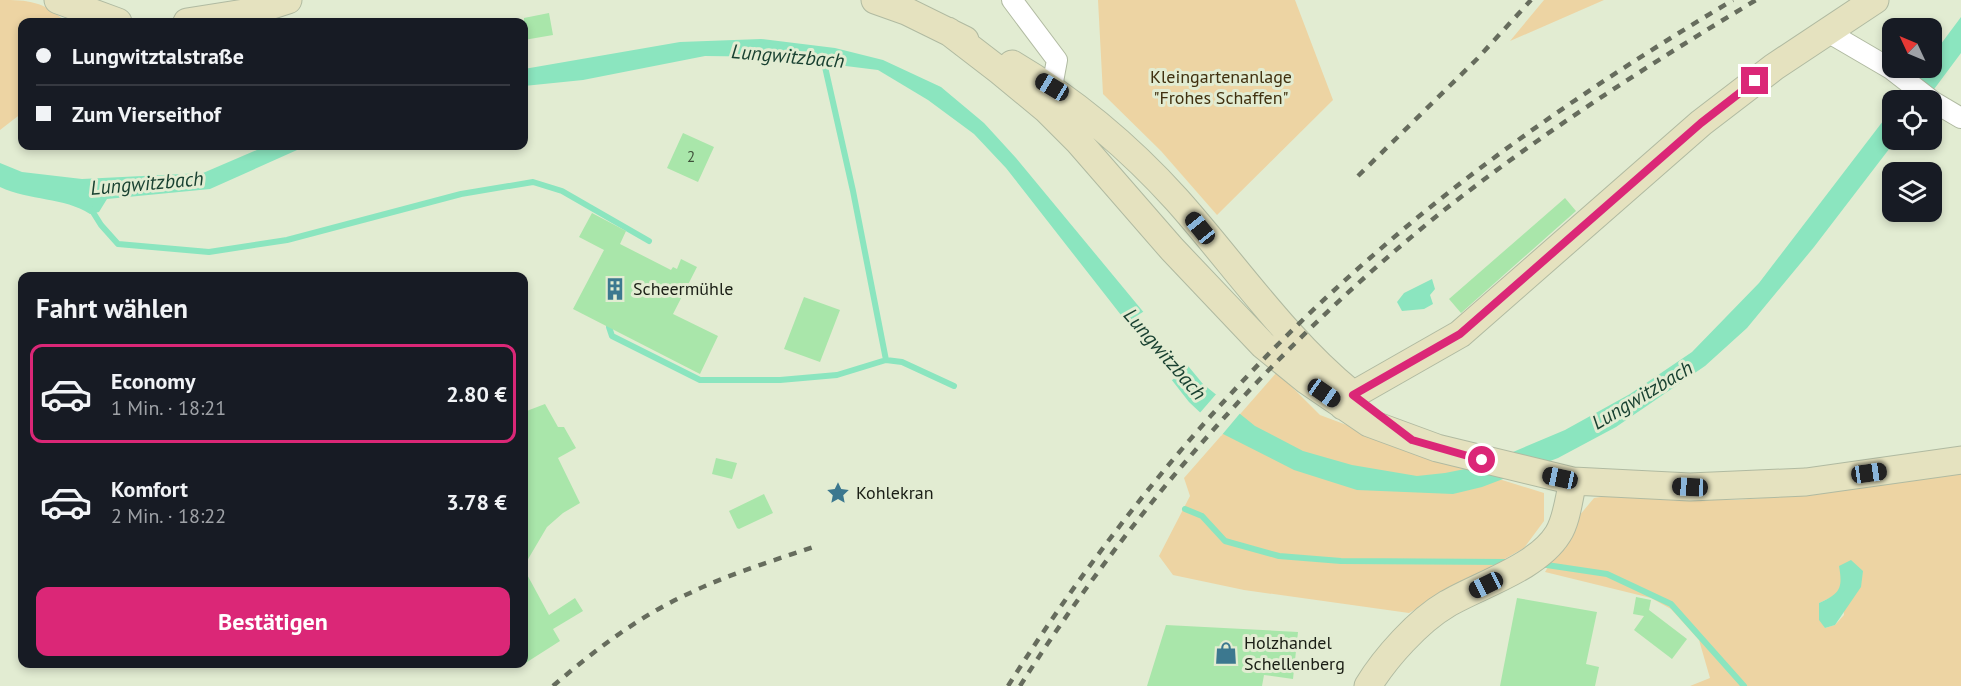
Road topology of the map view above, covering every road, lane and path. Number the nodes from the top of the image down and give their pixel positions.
1 (58, 0) edge
2 (288, 0) edge
3 (875, 0) edge
4 (1011, 0) edge
5 (1875, 0) edge
6 (107, 18) edge
7 (212, 18) edge
8 (948, 32) junction
9 (1826, 32) junction
10 (1052, 87) junction
11 (1918, 90) edge
12 (1942, 107) edge
13 (1961, 118) edge
14 (1348, 401) junction
15 (1961, 460) edge
16 (1560, 478) junction
17 (1368, 686) edge

1 - 6 main road
2 - 7 main road
3 - 8 main road
4 - 10 street
5 - 9 main road
8 - 10 main road
8 - 14 main road
9 - 11 street
9 - 14 main road
10 - 14 main road
12 - 13 street
14 - 16 main road
15 - 16 main road
16 - 17 main road

